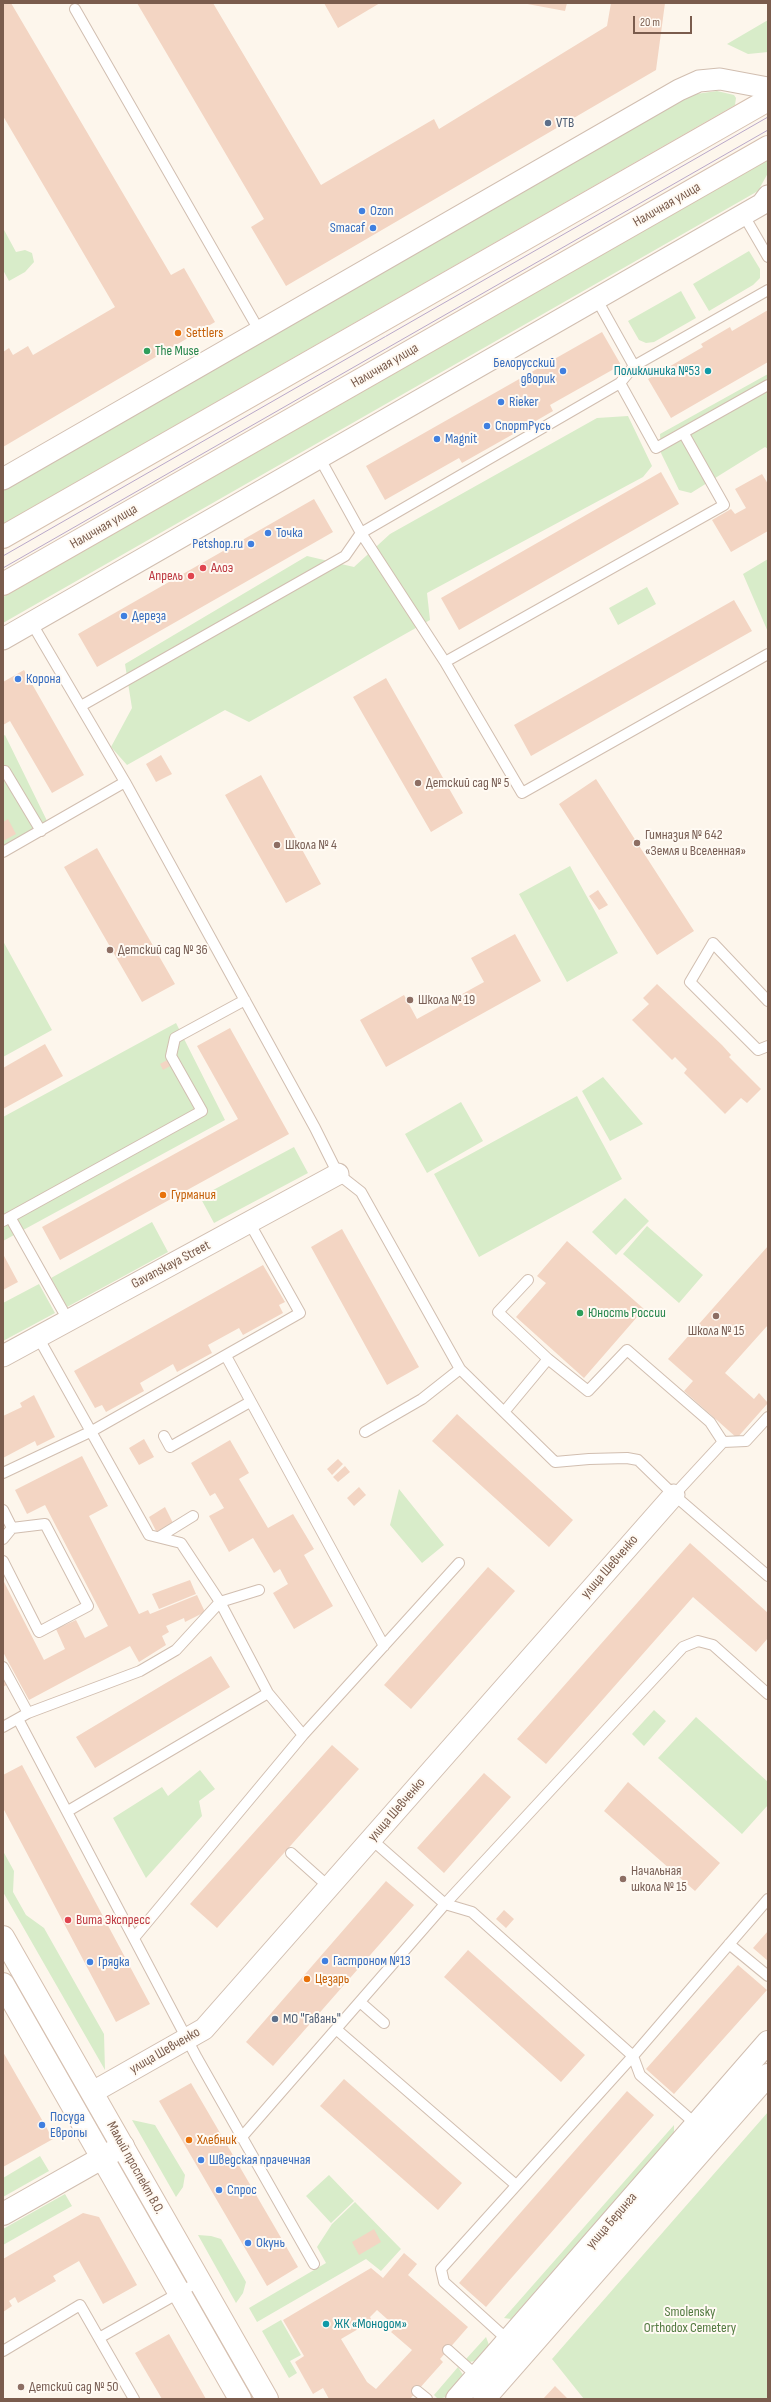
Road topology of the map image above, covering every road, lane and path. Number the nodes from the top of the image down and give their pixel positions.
1 (75, 9) dead end
2 (768, 88) edge
3 (768, 100) edge
4 (768, 147) edge
5 (768, 196) edge
6 (743, 214) junction
7 (768, 257) edge
8 (768, 290) edge
9 (596, 298) junction
10 (260, 332) junction
11 (634, 366) junction
12 (620, 383) junction
13 (768, 385) edge
14 (684, 434) junction
15 (319, 457) junction
16 (3, 479) edge
17 (361, 533) junction
18 (3, 537) edge
19 (3, 584) edge
20 (31, 622) junction
21 (3, 639) edge
22 (768, 654) edge
23 (445, 662) junction
24 (81, 706) junction
25 (3, 771) edge
26 (125, 782) junction
27 (41, 831) junction
28 (3, 852) edge
29 (245, 1000) junction
30 (768, 1001) edge
31 (768, 1046) edge
32 (338, 1174) junction
33 (6, 1219) edge
34 (249, 1222) junction
35 (528, 1280) dead end
36 (68, 1320) junction
37 (38, 1337) junction
38 (3, 1356) edge
39 (226, 1356) junction
40 (548, 1359) junction
41 (460, 1369) junction
42 (250, 1402) junction
43 (504, 1412) junction
44 (768, 1416) edge
45 (92, 1431) junction
46 (365, 1432) dead end
47 (164, 1436) dead end
48 (723, 1442) junction
49 (3, 1473) edge
50 (674, 1495) junction
51 (3, 1510) edge
52 (193, 1516) dead end
53 (12, 1528) junction
54 (159, 1537) junction
55 (3, 1538) edge
56 (3, 1561) edge
57 (459, 1563) dead end
58 (768, 1576) edge
59 (260, 1590) dead end
60 (220, 1602) junction
61 (384, 1646) junction
62 (3, 1667) edge
63 (268, 1693) junction
64 (768, 1694) edge
65 (28, 1713) junction
66 (18, 1719) junction
67 (3, 1726) edge
68 (304, 1735) junction
69 (68, 1810) junction
70 (371, 1839) junction
71 (291, 1853) dead end
72 (329, 1887) junction
73 (768, 1899) edge
74 (445, 1904) junction
75 (3, 1937) edge
76 (134, 1938) junction
77 (730, 1944) junction
78 (768, 1976) edge
79 (3, 1984) edge
80 (360, 2002) junction
81 (384, 2023) dead end
82 (336, 2029) junction
83 (187, 2040) junction
84 (768, 2042) edge
85 (633, 2056) junction
86 (768, 2075) edge
87 (93, 2092) junction
88 (696, 2125) junction
89 (241, 2138) junction
90 (713, 2138) junction
91 (123, 2146) junction
92 (101, 2158) junction
93 (516, 2185) junction
94 (3, 2214) edge
95 (314, 2264) dead end
96 (200, 2281) junction
97 (178, 2293) junction
98 (99, 2338) junction
99 (515, 2348) junction
100 (3, 2350) edge
101 (448, 2350) dead end
102 (484, 2388) edge
103 (417, 2391) dead end
104 (462, 2397) edge
105 (134, 2399) edge
106 (240, 2399) edge
107 (267, 2399) edge
108 (427, 2399) edge

1 - 10 lane
2 - 10 street
3 - 18 main road
4 - 19 main road, Наличная улица
5 - 6 street
6 - 7 lane
6 - 9 street
8 - 11 lane
9 - 11 lane
9 - 15 street
10 - 16 street
11 - 12 lane
12 - 14 lane
12 - 17 lane
13 - 14 lane
14 - 23 lane
15 - 17 lane
15 - 20 street
17 - 23 lane
17 - 24 lane
20 - 21 street
20 - 24 lane
22 - 23 lane
24 - 26 lane
25 - 27 lane
26 - 27 lane
26 - 29 lane
27 - 28 lane
29 - 32 lane
29 - 33 lane
30 - 31 lane
32 - 34 street, Gavanskaya Street
32 - 41 lane
33 - 36 lane
34 - 36 street, Gavanskaya Street
34 - 39 lane
35 - 40 lane
36 - 37 street, Gavanskaya Street
37 - 38 street, Gavanskaya Street
37 - 45 lane
39 - 42 lane
39 - 45 lane
40 - 43 lane
40 - 48 lane
41 - 43 lane
41 - 46 lane
42 - 47 lane
42 - 61 lane
43 - 50 lane
44 - 48 lane
45 - 49 lane
45 - 54 lane
48 - 50 lane
50 - 58 lane
50 - 70 street, улица Шевченко
51 - 53 lane
52 - 54 lane
53 - 55 lane
53 - 56 lane
54 - 60 lane
57 - 61 lane
59 - 60 lane
60 - 63 lane
60 - 65 lane
61 - 68 lane
62 - 65 lane
63 - 68 lane
63 - 69 lane
64 - 74 lane
65 - 66 lane
66 - 67 lane
66 - 69 lane
68 - 76 lane
69 - 76 lane
70 - 72 street, улица Шевченко
70 - 74 lane
71 - 72 lane
72 - 83 street, улица Шевченко
73 - 77 lane
74 - 80 lane
74 - 85 lane
75 - 87 main road, Малый проспект В.О.
76 - 83 lane
77 - 78 lane
77 - 85 lane
79 - 92 main road, Малый проспект В.О.
80 - 81 lane
80 - 82 lane
82 - 89 lane
82 - 93 lane
83 - 87 street, улица Шевченко
83 - 89 lane
84 - 88 main road, улица Беринга
85 - 88 lane
85 - 93 lane
86 - 90 main road, улица Беринга
87 - 91 main road, Малый проспект В.О.
88 - 90 lane
88 - 99 main road, улица Беринга
89 - 95 lane
90 - 99 main road, улица Беринга
91 - 92 main road
91 - 96 main road, Малый проспект В.О.
92 - 94 main road
92 - 97 main road, Малый проспект В.О.
93 - 99 lane
96 - 97 lane
96 - 107 main road, Малый проспект В.О.
97 - 98 lane
97 - 106 main road, Малый проспект В.О.
98 - 100 lane
98 - 105 lane
99 - 102 main road, улица Беринга
101 - 102 lane
102 - 104 main road, улица Беринга
103 - 108 lane

